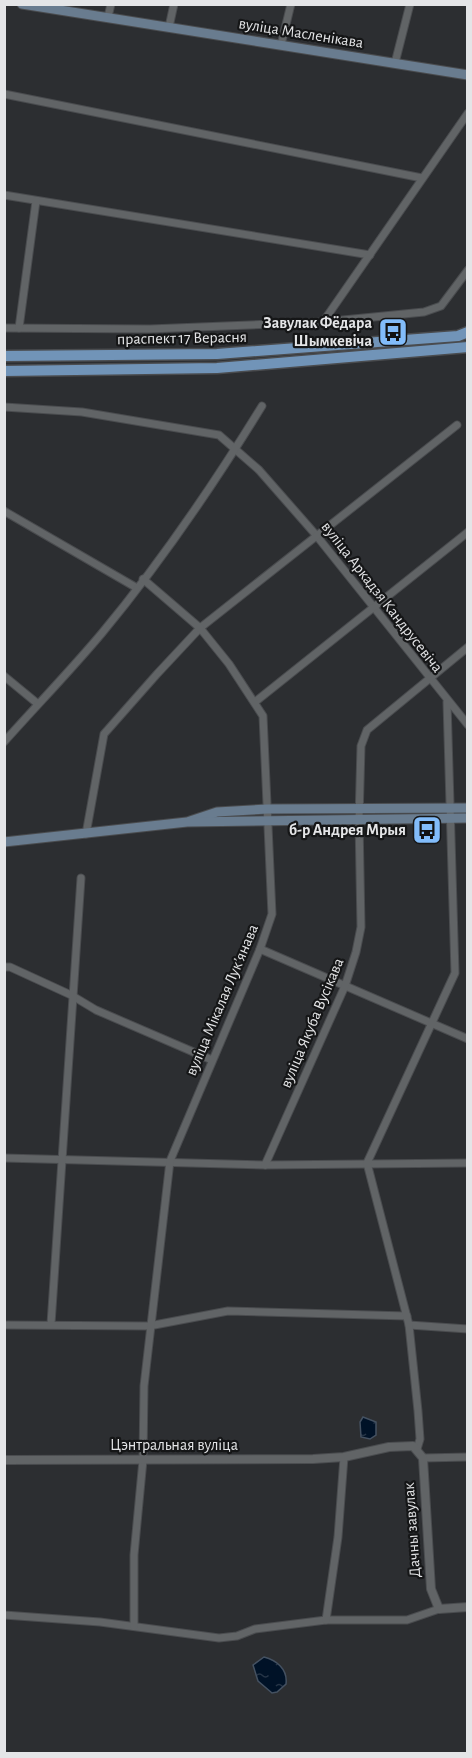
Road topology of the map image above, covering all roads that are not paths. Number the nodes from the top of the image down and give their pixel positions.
1 (22, 4) edge
2 (111, 4) edge
3 (174, 4) edge
4 (291, 4) edge
5 (410, 4) edge
6 (108, 17) junction
7 (168, 27) junction
8 (281, 45) junction
9 (395, 63) junction
10 (468, 75) edge
11 (4, 94) edge
12 (468, 113) edge
13 (422, 178) junction
14 (4, 195) edge
15 (36, 201) junction
16 (370, 255) junction
17 (468, 270) edge
18 (323, 322) junction
19 (4, 328) edge
20 (19, 328) junction
21 (468, 332) edge
22 (468, 347) edge
23 (4, 356) edge
24 (4, 371) edge
25 (262, 406) dead end
26 (4, 407) edge
27 (457, 425) dead end
28 (236, 449) junction
29 (4, 511) edge
30 (468, 532) edge
31 (316, 535) junction
32 (143, 579) junction
33 (137, 588) junction
34 (373, 608) junction
35 (200, 628) junction
36 (468, 647) edge
37 (4, 676) edge
38 (428, 679) junction
39 (255, 702) junction
40 (447, 702) junction
41 (38, 704) junction
42 (468, 725) edge
43 (4, 742) edge
44 (468, 808) edge
45 (267, 809) junction
46 (359, 809) junction
47 (450, 813) junction
48 (468, 818) edge
49 (267, 820) junction
50 (359, 820) junction
51 (187, 822) junction
52 (86, 834) junction
53 (4, 842) edge
54 (81, 878) dead end
55 (260, 949) junction
56 (4, 967) edge
57 (345, 986) junction
58 (71, 995) junction
59 (432, 1025) junction
60 (468, 1039) edge
61 (212, 1060) junction
62 (4, 1158) edge
63 (61, 1160) junction
64 (170, 1161) junction
65 (468, 1163) edge
66 (367, 1164) junction
67 (265, 1165) junction
68 (407, 1316) junction
69 (51, 1324) junction
70 (4, 1325) edge
71 (148, 1326) junction
72 (409, 1326) junction
73 (468, 1329) edge
74 (417, 1449) junction
75 (344, 1457) junction
76 (468, 1457) edge
77 (423, 1458) junction
78 (4, 1460) edge
79 (143, 1460) junction
80 (468, 1607) edge
81 (439, 1609) junction
82 (4, 1615) edge
83 (326, 1620) junction
84 (134, 1626) junction

1 - 6 main road, вуліца Масленікава
2 - 6 street
3 - 7 street
4 - 8 street
5 - 9 street
6 - 7 main road, вуліца Масленікава
7 - 8 main road, вуліца Масленікава
8 - 9 main road, вуліца Масленікава
9 - 10 main road, вуліца Масленікава
11 - 13 street
12 - 13 street
13 - 16 street
14 - 15 street
15 - 16 street
15 - 20 street
16 - 18 street
17 - 18 street
18 - 20 street
19 - 20 street
21 - 23 main road, праспект 17 Верасня
22 - 24 main road, праспект 17 Верасня
25 - 28 street
26 - 28 street, вуліца Аркадзя Кандрусевіча
27 - 31 street
28 - 31 street, вуліца Аркадзя Кандрусевіча
28 - 32 street
29 - 33 street
30 - 34 street
31 - 34 street, вуліца Аркадзя Кандрусевіча
31 - 35 street
32 - 33 street
32 - 35 street, вуліца Мікалая Лукʼянава
33 - 41 street
34 - 38 street, вуліца Аркадзя Кандрусевіча
34 - 39 street
35 - 39 street, вуліца Мікалая Лукʼянава
35 - 52 street
36 - 38 street, вуліца Якуба Вусікава
37 - 41 street
38 - 40 street, вуліца Аркадзя Кандрусевіча
38 - 46 street, вуліца Якуба Вусікава
39 - 45 street, вуліца Мікалая Лукʼянава
40 - 42 street, вуліца Аркадзя Кандрусевіча
40 - 47 street
41 - 43 street
44 - 47 main road
45 - 46 main road
45 - 49 street, вуліца Мікалая Лукʼянава
45 - 51 main road
46 - 47 main road
46 - 50 street, вуліца Якуба Вусікава
47 - 48 main road
47 - 50 main road
47 - 59 street
49 - 50 main road
49 - 51 main road
49 - 55 street, вуліца Мікалая Лукʼянава
50 - 57 street, вуліца Якуба Вусікава
51 - 52 main road
52 - 53 main road
54 - 58 street
55 - 57 street
55 - 61 street, вуліца Мікалая Лукʼянава
56 - 58 street
57 - 59 street
57 - 67 street, вуліца Якуба Вусікава
58 - 61 street
58 - 63 street
59 - 60 street
59 - 66 street
61 - 64 street, вуліца Мікалая Лукʼянава
62 - 63 street
63 - 64 street
63 - 69 street
64 - 67 street
64 - 71 street, вуліца Мікалая Лукʼянава
65 - 66 street
66 - 67 street
66 - 68 street
68 - 71 street
68 - 72 street
69 - 70 street
69 - 71 street
71 - 79 street, вуліца Мікалая Лукʼянава
72 - 73 street
72 - 74 street
74 - 75 street, Цэнтральная вуліца
74 - 77 street, Дачны завулак
75 - 79 street, Цэнтральная вуліца
75 - 83 street
76 - 77 street
77 - 81 street, Дачны завулак
78 - 79 street, Цэнтральная вуліца
79 - 84 street, вуліца Мікалая Лукʼянава
80 - 81 street
81 - 83 street
82 - 84 street
83 - 84 street

